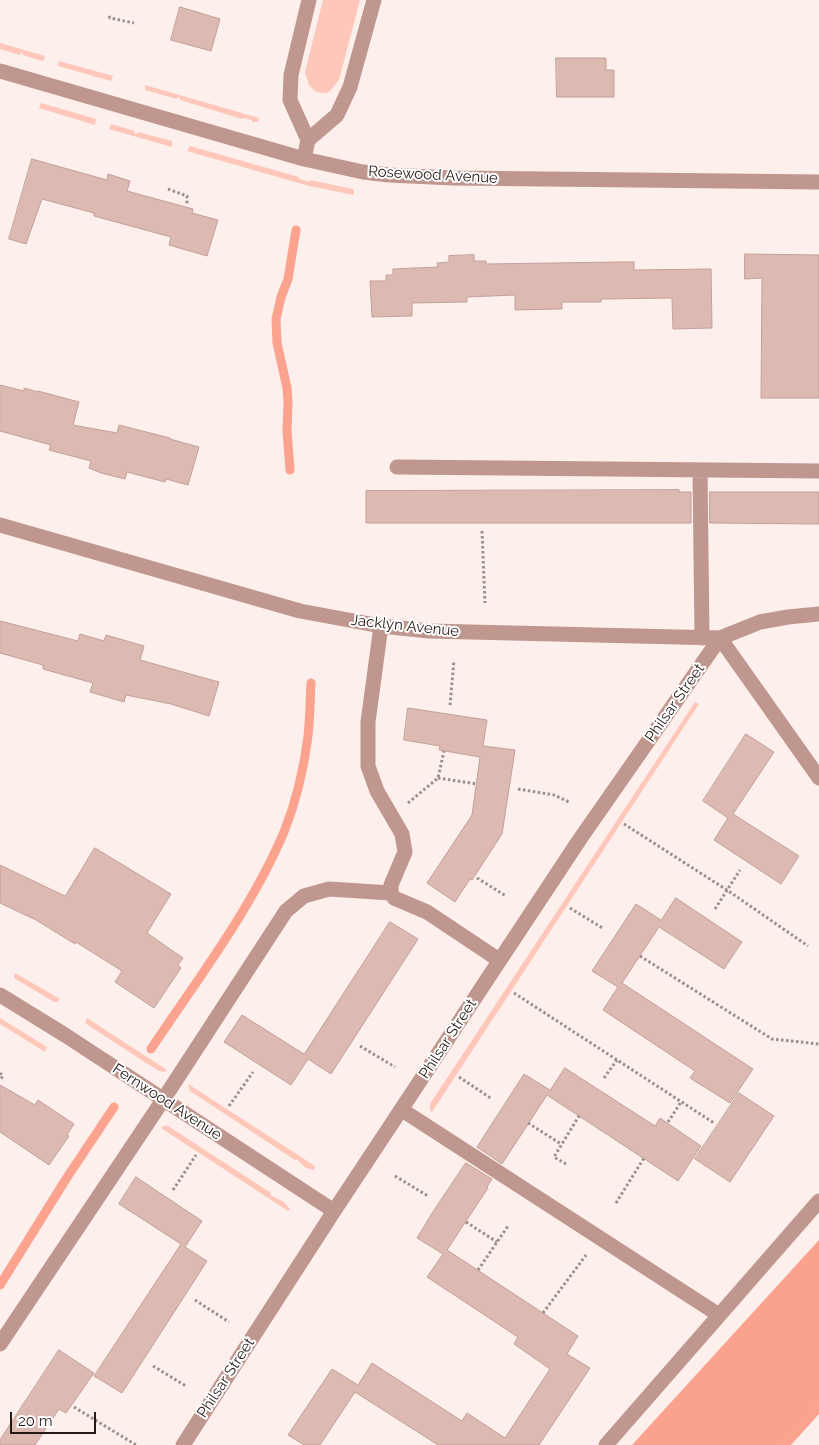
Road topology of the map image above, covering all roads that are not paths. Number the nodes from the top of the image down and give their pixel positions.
1 (309, 0) edge
2 (374, 0) edge
3 (0, 71) edge
4 (308, 140) junction
5 (304, 159) junction
6 (819, 182) edge
7 (397, 467) dead end
8 (700, 470) junction
9 (819, 471) edge
10 (0, 525) edge
11 (819, 614) edge
12 (381, 626) junction
13 (702, 638) junction
14 (720, 638) junction
15 (819, 778) edge
16 (391, 893) junction
17 (499, 960) junction
18 (0, 995) edge
19 (163, 1100) junction
20 (402, 1110) junction
21 (819, 1201) edge
22 (334, 1211) junction
23 (719, 1315) junction
24 (0, 1344) edge
25 (183, 1445) edge
26 (606, 1445) edge

1 - 4 street
2 - 4 street
3 - 5 street, Rosewood Avenue
4 - 5 street
5 - 6 street, Rosewood Avenue
7 - 8 street
8 - 9 street
8 - 13 street
10 - 12 street, Jacklyn Avenue
11 - 14 street, Jacklyn Avenue
12 - 13 street, Jacklyn Avenue
12 - 16 street
13 - 14 street, Jacklyn Avenue
14 - 15 street
14 - 17 street, Philsar Street
16 - 17 street
16 - 19 street
17 - 20 street, Philsar Street
18 - 19 street, Fernwood Avenue
19 - 22 street, Fernwood Avenue
19 - 24 street
20 - 22 street, Philsar Street
20 - 23 street
21 - 23 street
22 - 25 street, Philsar Street
23 - 26 street

